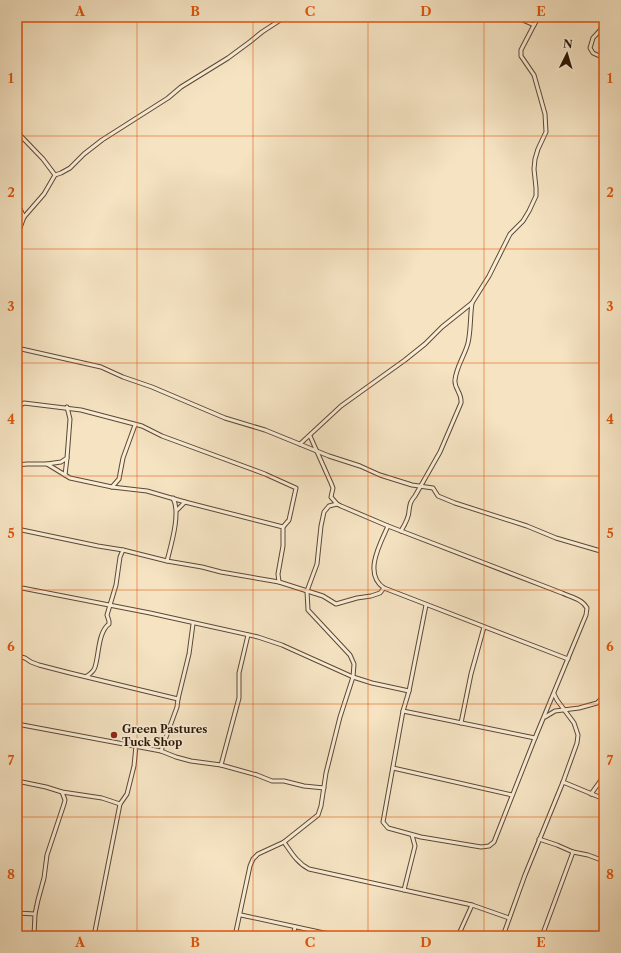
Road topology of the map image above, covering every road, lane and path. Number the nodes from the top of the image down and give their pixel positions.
1 (285, 17) edge
2 (516, 17) edge
3 (539, 17) edge
4 (534, 25) junction
5 (604, 26) edge
6 (604, 58) edge
7 (17, 132) edge
8 (54, 175) junction
9 (17, 198) edge
10 (18, 204) edge
11 (24, 217) junction
12 (17, 236) edge
13 (472, 303) junction
14 (17, 348) edge
15 (67, 407) junction
16 (78, 409) junction
17 (17, 414) edge
18 (70, 417) junction
19 (135, 425) junction
20 (310, 436) junction
21 (300, 444) junction
22 (316, 450) junction
23 (67, 458) junction
24 (48, 464) junction
25 (17, 465) edge
26 (65, 475) junction
27 (112, 487) junction
28 (420, 487) junction
29 (331, 497) junction
30 (173, 498) junction
31 (185, 502) junction
32 (337, 504) junction
33 (329, 506) junction
34 (176, 510) junction
35 (388, 526) junction
36 (283, 527) junction
37 (17, 529) edge
38 (401, 531) junction
39 (123, 550) junction
40 (604, 552) edge
41 (167, 561) junction
42 (279, 582) junction
43 (17, 587) edge
44 (384, 588) junction
45 (307, 591) junction
46 (426, 605) junction
47 (109, 606) junction
48 (194, 624) junction
49 (484, 627) junction
50 (248, 635) junction
51 (17, 656) edge
52 (568, 659) junction
53 (86, 676) junction
54 (352, 677) junction
55 (604, 688) edge
56 (409, 691) junction
57 (554, 694) junction
58 (178, 699) junction
59 (563, 709) junction
60 (403, 711) junction
61 (544, 718) junction
62 (17, 724) edge
63 (461, 724) junction
64 (535, 738) junction
65 (136, 746) junction
66 (161, 751) junction
67 (221, 766) junction
68 (393, 768) junction
69 (604, 776) edge
70 (17, 781) edge
71 (563, 782) junction
72 (324, 788) junction
73 (62, 792) junction
74 (591, 794) junction
75 (512, 795) junction
76 (604, 800) edge
77 (120, 804) junction
78 (412, 835) junction
79 (539, 839) junction
80 (284, 842) junction
81 (573, 852) junction
82 (604, 861) edge
83 (404, 890) junction
84 (472, 905) junction
85 (17, 912) edge
86 (35, 914) junction
87 (241, 915) junction
88 (509, 918) junction
89 (295, 927) junction
90 (34, 936) edge
91 (94, 936) edge
92 (235, 936) edge
93 (293, 936) edge
94 (338, 936) edge
95 (458, 936) edge
96 (503, 936) edge
97 (542, 936) edge

1 - 8 street
2 - 4 street
3 - 4 street
4 - 13 street
5 - 6 street
7 - 8 street
8 - 11 street
9 - 10 street
10 - 11 street
11 - 12 street
13 - 20 street
13 - 28 street
14 - 21 street
15 - 16 street
15 - 17 street
15 - 18 street
16 - 18 street
16 - 19 street
18 - 23 street
19 - 27 street
19 - 36 street
20 - 21 street
20 - 22 street
21 - 22 street
22 - 28 street
22 - 29 street
23 - 24 street
23 - 26 street
24 - 25 street
24 - 26 street
26 - 27 street
27 - 30 street
28 - 38 street
28 - 40 street
29 - 32 street
29 - 33 street
30 - 31 street
30 - 34 street
31 - 34 street
31 - 36 street
32 - 33 street
32 - 35 street
33 - 45 street
34 - 41 street
35 - 38 street
35 - 44 street
36 - 42 street
37 - 39 street
38 - 52 street
39 - 41 street
39 - 47 street
41 - 42 street
42 - 45 street
43 - 47 street
44 - 45 street
44 - 46 street
45 - 54 street
46 - 49 street
46 - 56 street
47 - 48 street
47 - 53 street
48 - 50 street
48 - 58 street
49 - 52 street
49 - 63 street
50 - 54 street
50 - 67 street
51 - 53 street
52 - 57 street
53 - 58 street
54 - 56 street
54 - 72 street
55 - 59 street
56 - 60 street
57 - 59 street
57 - 61 street
58 - 66 street
59 - 61 street
59 - 71 street
60 - 63 street
60 - 68 street
61 - 64 street
62 - 65 street
63 - 64 street
64 - 75 street
65 - 66 street
65 - 77 street
66 - 67 street
67 - 72 street
68 - 75 street
68 - 78 street
69 - 74 street
70 - 73 street
71 - 74 street
71 - 79 street
72 - 80 street
73 - 77 street
73 - 86 street
74 - 76 street
75 - 78 street
77 - 91 street
78 - 83 street
79 - 81 street
79 - 88 street
80 - 83 street
80 - 87 street
81 - 82 street
81 - 97 street
83 - 84 street
84 - 88 street
84 - 95 street
85 - 86 street
86 - 90 street
87 - 89 street
87 - 92 street
88 - 96 street
89 - 93 street
89 - 94 street

